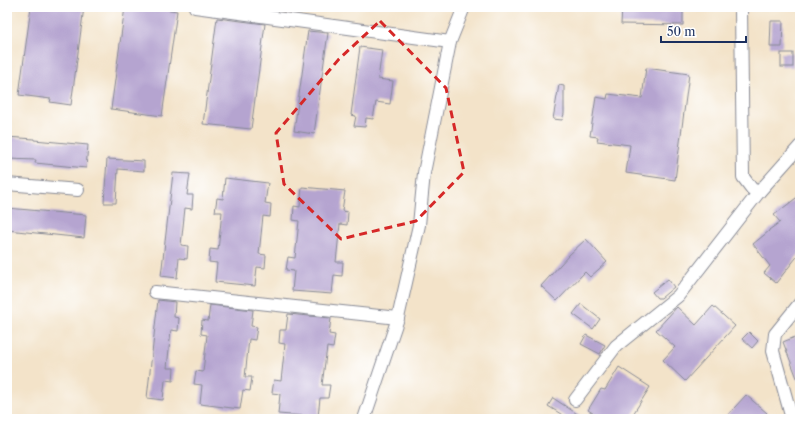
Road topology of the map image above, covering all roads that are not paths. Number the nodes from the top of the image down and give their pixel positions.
1 (195, 7) edge
2 (464, 7) edge
3 (741, 7) edge
4 (450, 42) junction
5 (800, 146) edge
6 (7, 184) edge
7 (78, 190) dead end
8 (759, 192) junction
9 (155, 292) dead end
10 (798, 312) edge
11 (398, 318) junction
12 (575, 400) dead end
13 (364, 419) edge
14 (792, 419) edge

1 - 4 street
2 - 4 street
3 - 8 street
4 - 11 street
5 - 8 street
6 - 7 street
8 - 12 street
9 - 11 street
10 - 14 street
11 - 13 street

